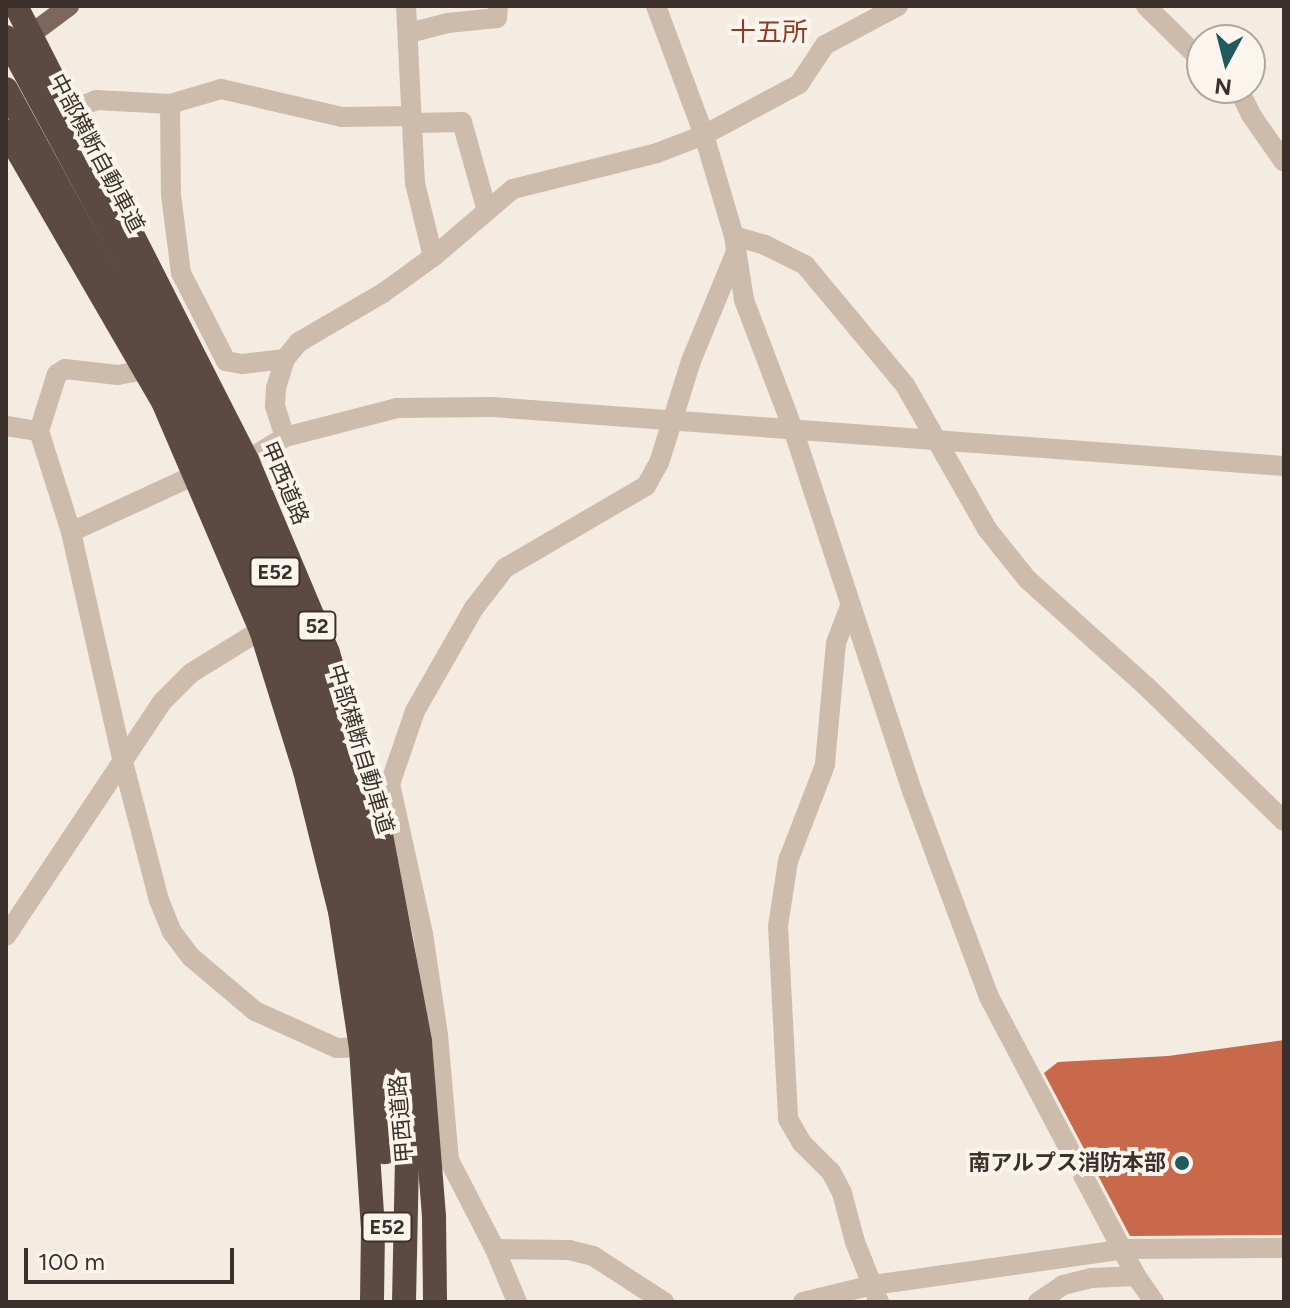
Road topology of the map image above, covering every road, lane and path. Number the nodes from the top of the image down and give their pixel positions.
1 (16, 6) edge
2 (69, 6) edge
3 (406, 6) edge
4 (498, 6) edge
5 (656, 6) edge
6 (898, 6) edge
7 (1146, 6) edge
8 (409, 33) junction
9 (18, 36) edge
10 (1186, 45) edge
11 (6, 54) edge
12 (6, 89) edge
13 (170, 104) junction
14 (1246, 104) edge
15 (67, 112) junction
16 (412, 119) junction
17 (6, 131) edge
18 (704, 135) junction
19 (1284, 162) edge
20 (487, 211) junction
21 (735, 244) junction
22 (433, 257) junction
23 (285, 359) junction
24 (144, 370) junction
25 (671, 420) junction
26 (6, 426) edge
27 (793, 429) junction
28 (39, 431) junction
29 (285, 437) junction
30 (933, 440) junction
31 (247, 460) junction
32 (1284, 466) edge
33 (197, 474) junction
34 (71, 532) junction
35 (849, 609) junction
36 (261, 630) junction
37 (123, 762) junction
38 (1284, 821) edge
39 (6, 936) edge
40 (429, 1038) junction
41 (361, 1048) junction
42 (1284, 1248) edge
43 (495, 1249) junction
44 (1125, 1249) junction
45 (1136, 1276) junction
46 (876, 1294) edge
47 (372, 1302) edge
48 (386, 1302) edge
49 (404, 1302) edge
50 (435, 1302) edge
51 (517, 1302) edge
52 (664, 1302) edge
53 (803, 1302) edge
54 (1038, 1302) edge
55 (1154, 1302) edge

1 - 9 highway, 甲西道路 / 52
2 - 9 main road
3 - 8 street
4 - 8 street
5 - 18 street
6 - 18 street
7 - 10 street
8 - 16 street
9 - 11 main road
9 - 15 highway, 甲西道路 / 52
9 - 49 highway, 中部横断自動車道 / E52, bridge
12 - 48 highway, 中部横断自動車道 / E52, bridge
13 - 15 street
13 - 16 street
13 - 23 street
14 - 19 street
15 - 31 highway, 甲西道路 / 52
16 - 20 street
16 - 22 street
17 - 24 highway, 甲西道路 / 52
18 - 20 street
18 - 21 street
20 - 22 street
21 - 25 street
21 - 27 street
21 - 30 street
22 - 23 street
23 - 29 street
24 - 28 street
24 - 33 highway, 甲西道路 / 52
25 - 27 street
25 - 29 street
25 - 40 street
26 - 28 street
27 - 30 street
27 - 35 street
28 - 34 street
29 - 31 street
30 - 32 street
30 - 38 street
31 - 33 street
31 - 40 highway, 甲西道路 / 52
33 - 34 street
33 - 36 highway, 甲西道路 / 52
34 - 37 street
35 - 44 street
35 - 46 street
36 - 37 street
36 - 41 highway, 甲西道路 / 52
37 - 39 street
37 - 41 street
40 - 41 street
40 - 43 street
40 - 50 highway, 甲西道路 / 52
41 - 47 highway, 甲西道路 / 52
42 - 44 street
43 - 51 street
43 - 52 street
44 - 45 street
44 - 46 street
45 - 54 street
45 - 55 street
46 - 53 street

